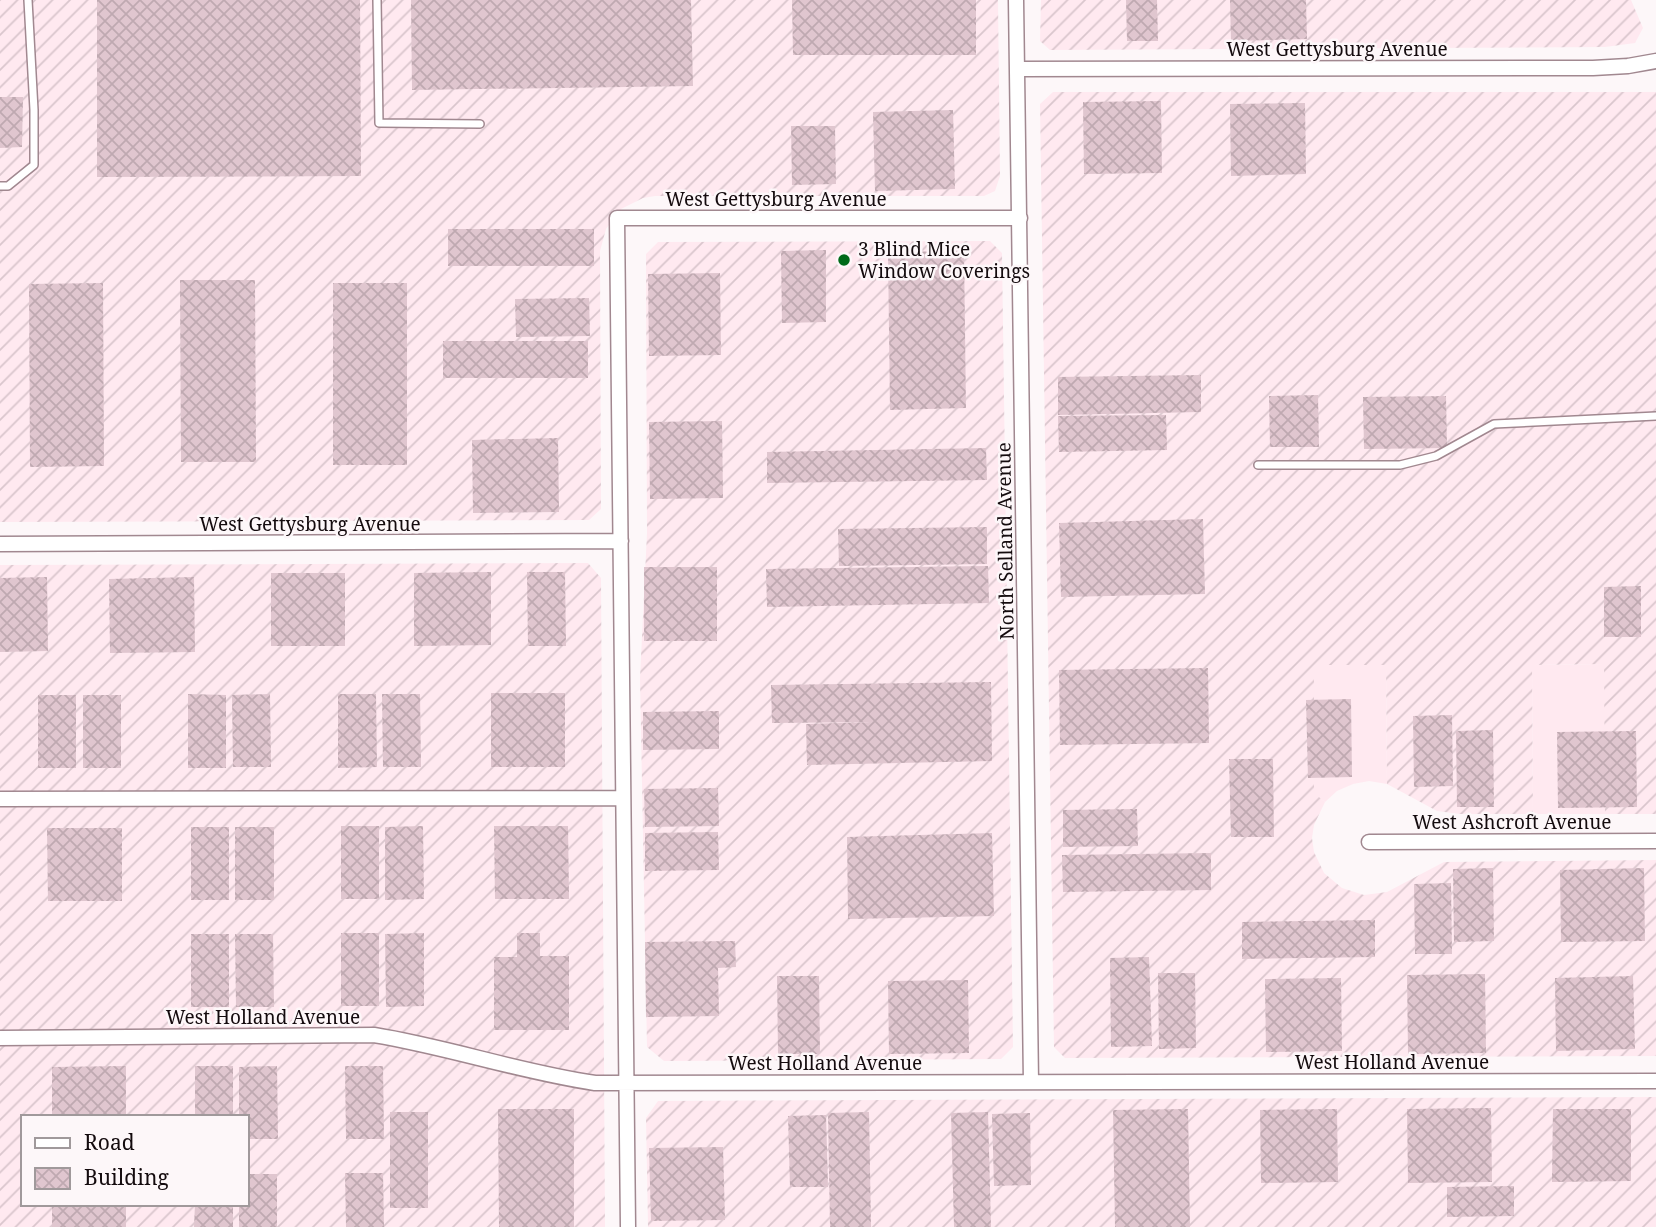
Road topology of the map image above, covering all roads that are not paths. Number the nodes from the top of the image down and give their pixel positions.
1 (27, 0) edge
2 (377, 0) edge
3 (1016, 0) edge
4 (1656, 61) edge
5 (1017, 69) junction
6 (480, 124) dead end
7 (0, 186) edge
8 (1020, 218) junction
9 (1656, 416) edge
10 (1258, 466) dead end
11 (621, 541) junction
12 (0, 544) edge
13 (623, 798) junction
14 (0, 799) edge
15 (1656, 841) edge
16 (1369, 842) dead end
17 (0, 1038) edge
18 (1656, 1081) edge
19 (1031, 1082) junction
20 (626, 1083) junction
21 (628, 1227) edge

1 - 7 lane
2 - 6 lane
3 - 5 street, North Selland Avenue
4 - 5 street, West Gettysburg Avenue
5 - 8 street, North Selland Avenue
8 - 11 street, West Gettysburg Avenue
8 - 19 street, North Selland Avenue
9 - 10 lane
11 - 12 street, West Gettysburg Avenue
11 - 13 street
13 - 14 street
13 - 20 street
15 - 16 street, West Ashcroft Avenue
17 - 20 street, West Holland Avenue
18 - 19 street, West Holland Avenue
19 - 20 street, West Holland Avenue
20 - 21 street

